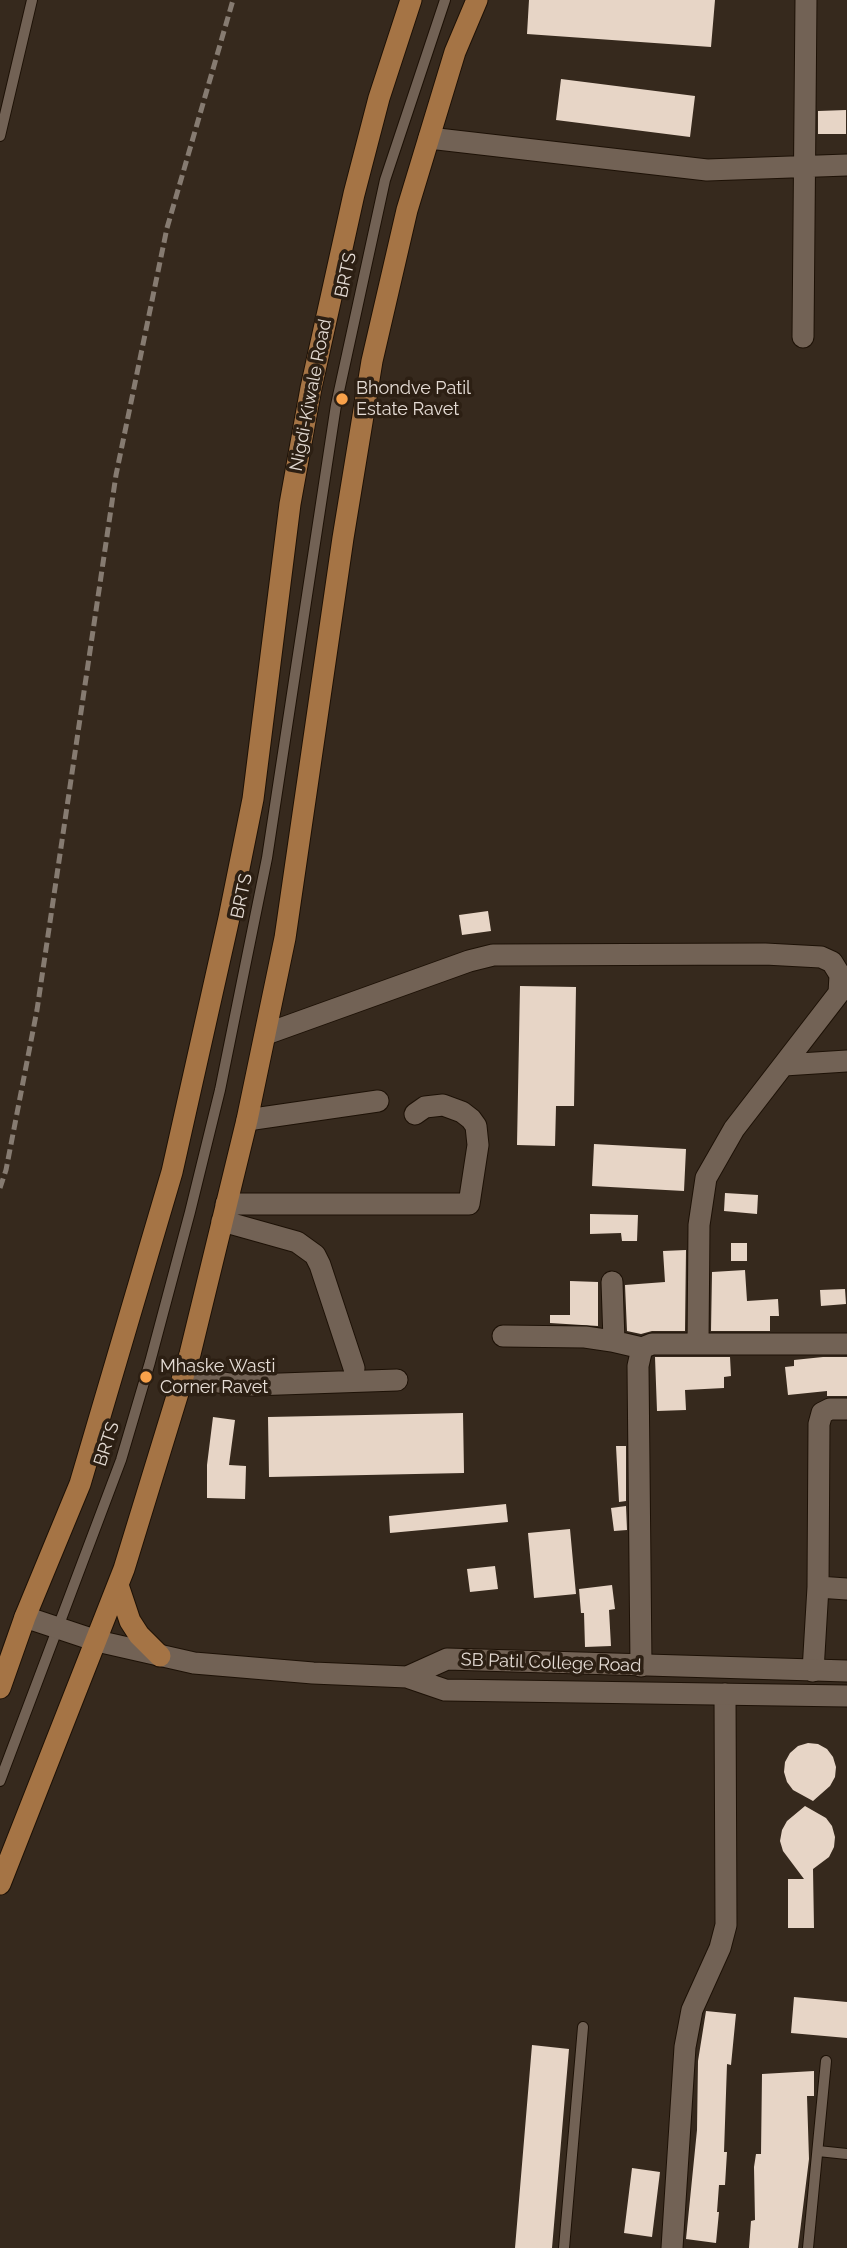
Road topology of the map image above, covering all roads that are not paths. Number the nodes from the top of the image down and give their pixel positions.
1 (32, 0) edge
2 (411, 0) edge
3 (444, 0) edge
4 (477, 0) edge
5 (806, 0) edge
6 (0, 136) edge
7 (429, 138) junction
8 (847, 165) edge
9 (803, 166) junction
10 (803, 337) dead end
11 (266, 1034) junction
12 (847, 1061) edge
13 (784, 1065) junction
14 (847, 1082) edge
15 (378, 1101) dead end
16 (415, 1114) dead end
17 (247, 1120) junction
18 (224, 1212) junction
19 (612, 1282) dead end
20 (503, 1336) dead end
21 (614, 1341) junction
22 (847, 1343) edge
23 (698, 1344) junction
24 (642, 1348) junction
25 (354, 1368) dead end
26 (183, 1376) junction
27 (397, 1380) dead end
28 (847, 1409) edge
29 (118, 1585) junction
30 (818, 1587) junction
31 (847, 1589) edge
32 (25, 1617) junction
33 (58, 1628) junction
34 (97, 1641) junction
35 (160, 1656) junction
36 (641, 1666) junction
37 (813, 1671) junction
38 (847, 1671) edge
39 (407, 1677) junction
40 (0, 1688) edge
41 (725, 1694) junction
42 (847, 1696) edge
43 (0, 1781) edge
44 (0, 1884) edge
45 (583, 2027) dead end
46 (826, 2061) dead end
47 (818, 2151) junction
48 (847, 2154) edge
49 (564, 2248) edge
50 (672, 2248) edge
51 (808, 2248) edge

1 - 6 lane
2 - 32 main road, Nigdi-Kiwale Road
3 - 33 lane, BRTS
4 - 7 main road
5 - 9 street
7 - 9 street
7 - 11 main road
8 - 9 street
9 - 10 street
11 - 13 street
11 - 17 main road
12 - 13 street
12 - 14 street
13 - 23 street
15 - 17 street
16 - 18 street
17 - 18 main road
18 - 25 street
18 - 26 main road
19 - 21 street
20 - 21 street
21 - 24 street
22 - 23 street
23 - 24 street
24 - 36 street
26 - 27 street
26 - 29 main road
28 - 30 street
29 - 34 main road
29 - 35 main road
30 - 31 street
30 - 37 street
32 - 33 street
32 - 40 main road, Nigdi-Kiwale Road
33 - 34 street
33 - 43 lane, BRTS
34 - 35 street
34 - 44 main road
35 - 39 street
36 - 37 street, SB Patil College Road
36 - 39 street, SB Patil College Road
37 - 38 street, SB Patil College Road
39 - 41 street, SB Patil College Road
41 - 42 street, SB Patil College Road
41 - 50 street
45 - 49 lane
46 - 47 lane
47 - 48 lane
47 - 51 lane

